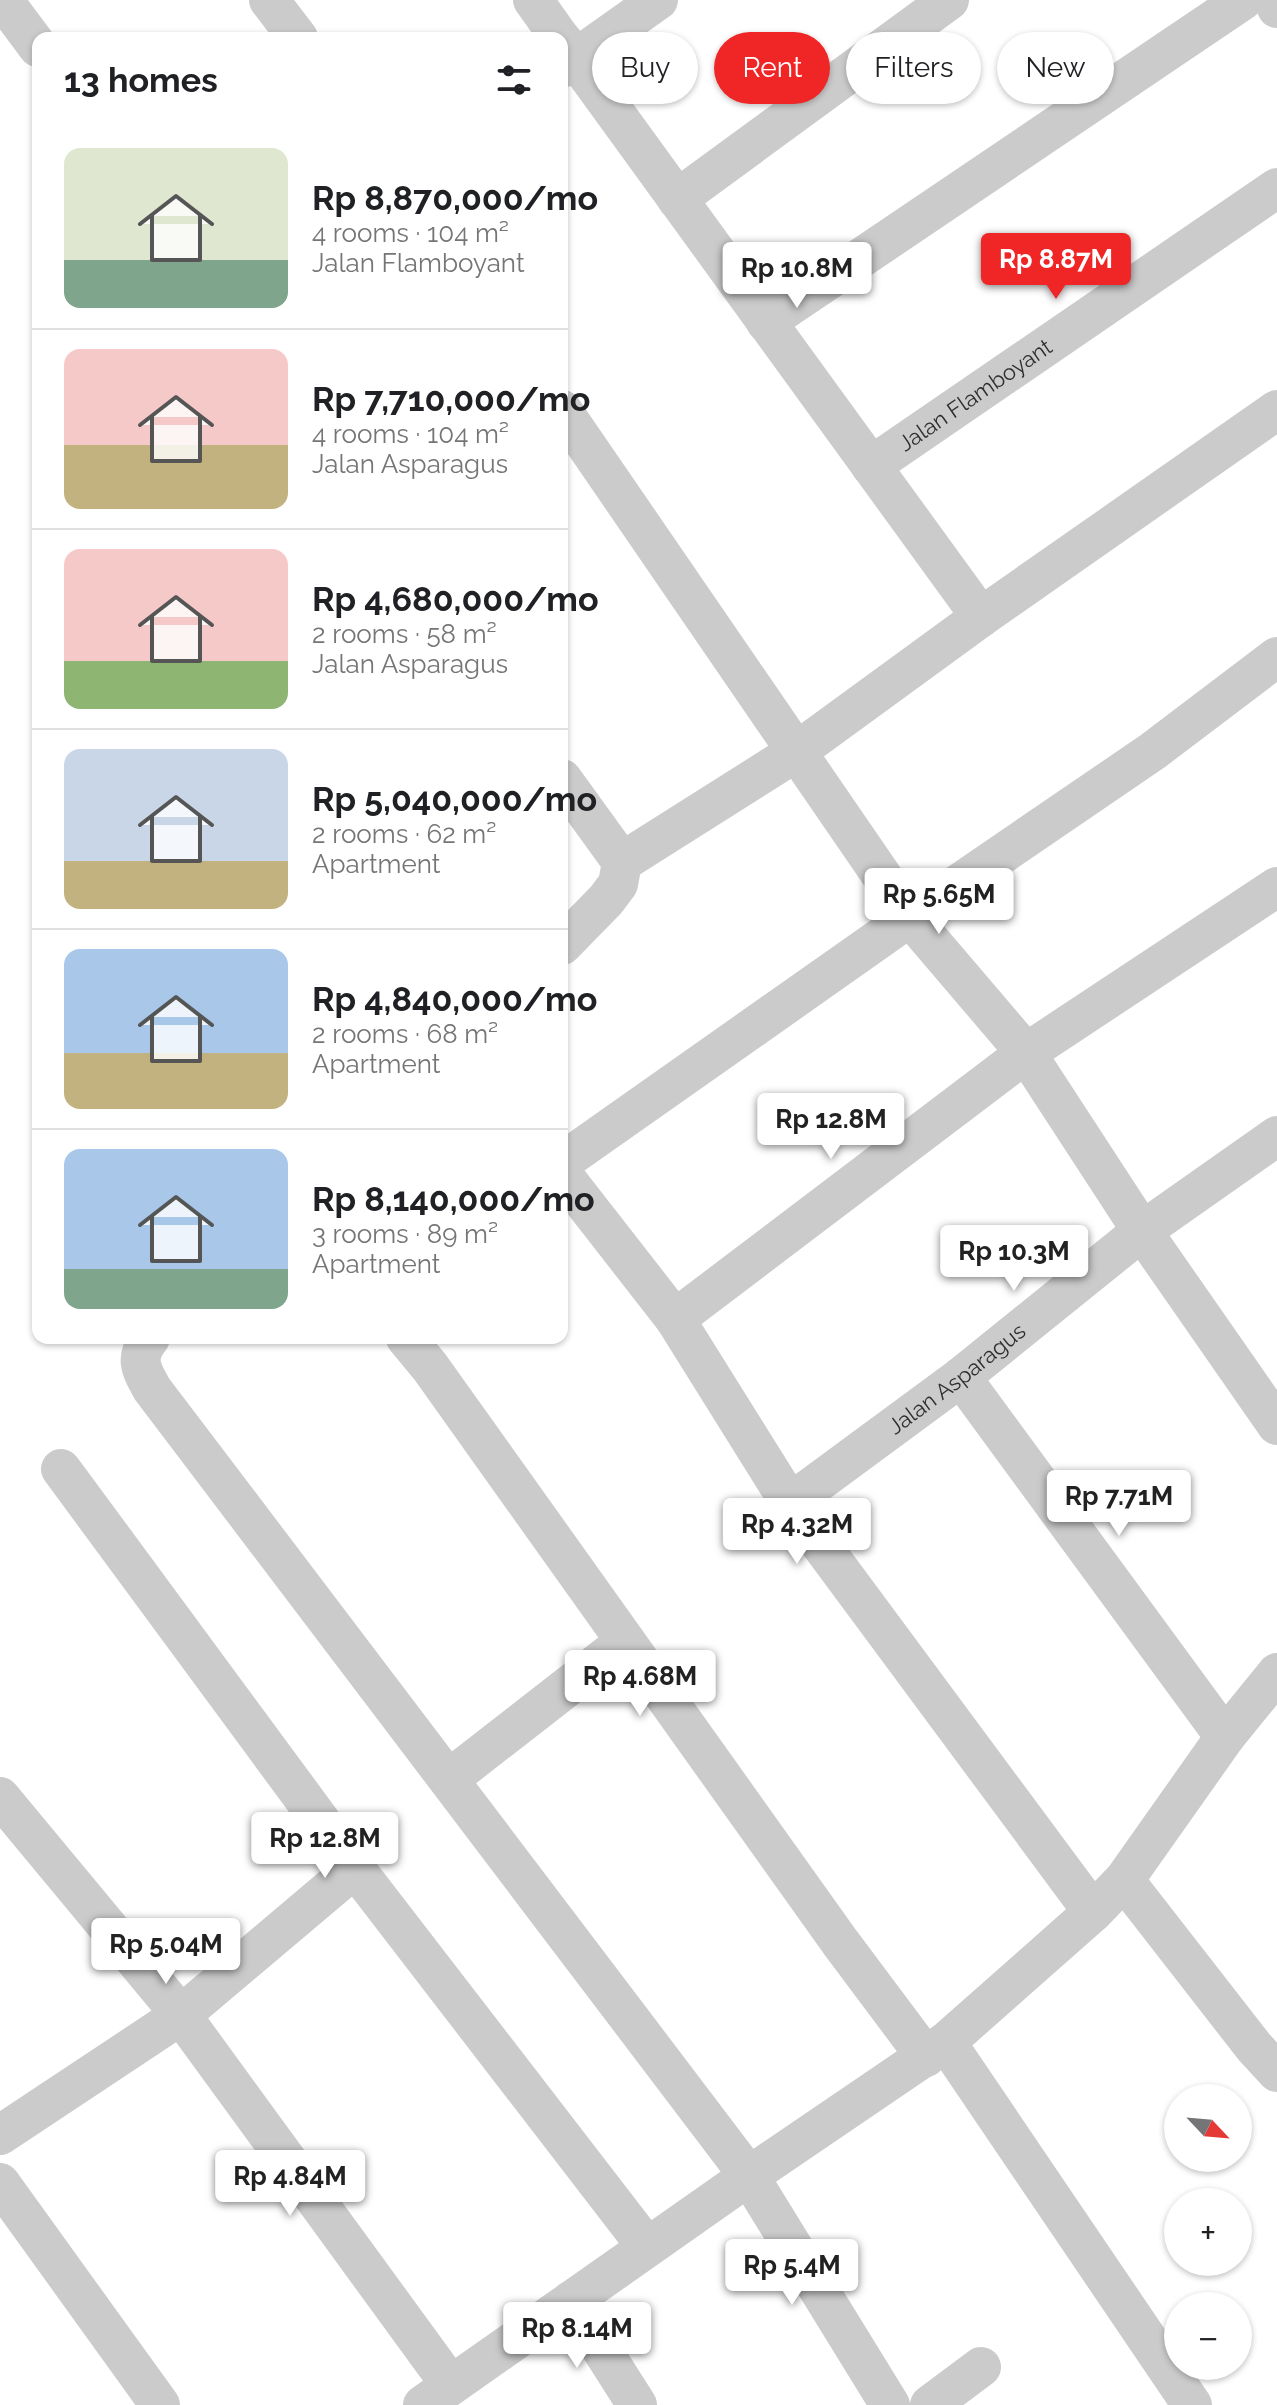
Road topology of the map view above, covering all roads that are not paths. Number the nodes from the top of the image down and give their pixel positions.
1 (3, 0) edge
2 (269, 0) edge
3 (533, 0) edge
4 (658, 0) edge
5 (949, 0) edge
6 (1243, 0) edge
7 (1275, 0) edge
8 (1277, 8) edge
9 (293, 32) edge
10 (553, 32) edge
11 (32, 39) edge
12 (568, 49) edge
13 (568, 55) edge
14 (1277, 188) edge
15 (677, 199) junction
16 (766, 322) junction
17 (1277, 410) edge
18 (568, 419) edge
19 (871, 466) junction
20 (981, 617) junction
21 (1277, 657) edge
22 (796, 752) junction
23 (568, 787) edge
24 (622, 862) junction
25 (1277, 887) edge
26 (910, 917) junction
27 (568, 939) edge
28 (1026, 1053) junction
29 (1277, 1136) edge
30 (568, 1158) edge
31 (568, 1182) edge
32 (1142, 1231) junction
33 (675, 1319) junction
34 (146, 1344) edge
35 (411, 1344) edge
36 (961, 1377) junction
37 (1277, 1425) edge
38 (61, 1469) dead end
39 (790, 1503) junction
40 (625, 1642) junction
41 (1277, 1673) edge
42 (1225, 1737) junction
43 (449, 1779) junction
44 (0, 1797) edge
45 (355, 1868) junction
46 (1124, 1880) junction
47 (1093, 1912) junction
48 (181, 2015) junction
49 (1269, 2046) edge
50 (936, 2049) junction
51 (0, 2135) edge
52 (749, 2176) junction
53 (0, 2183) edge
54 (647, 2247) junction
55 (571, 2301) junction
56 (981, 2367) dead end
57 (436, 2395) edge
58 (160, 2405) edge
59 (637, 2405) edge
60 (890, 2405) edge
61 (930, 2405) edge
62 (1192, 2405) edge

1 - 11 street
2 - 9 street
3 - 10 street
4 - 12 street
5 - 15 street
6 - 16 street
7 - 8 street
13 - 15 street
14 - 19 street, Jalan Flamboyant
15 - 16 street
16 - 19 street
17 - 20 street
18 - 22 street
19 - 20 street
20 - 22 street
21 - 26 street
22 - 24 street
22 - 26 street
23 - 24 street
24 - 27 street
25 - 28 street
26 - 28 street
26 - 30 street
28 - 32 street
28 - 33 street
29 - 32 street, Jalan Asparagus
31 - 33 street
32 - 36 street, Jalan Asparagus
32 - 37 street
33 - 39 street
34 - 43 street
35 - 40 street
36 - 39 street, Jalan Asparagus
36 - 42 street
38 - 45 street
39 - 47 street
40 - 43 street
40 - 50 street
41 - 42 street
42 - 46 street
43 - 52 street
44 - 48 street
45 - 48 street
45 - 54 street
46 - 47 street
46 - 49 street
47 - 50 street
48 - 51 street
48 - 57 street
50 - 52 street
50 - 62 street
52 - 54 street
52 - 60 street
53 - 58 street
54 - 55 street
55 - 57 street
55 - 59 street
56 - 61 street

